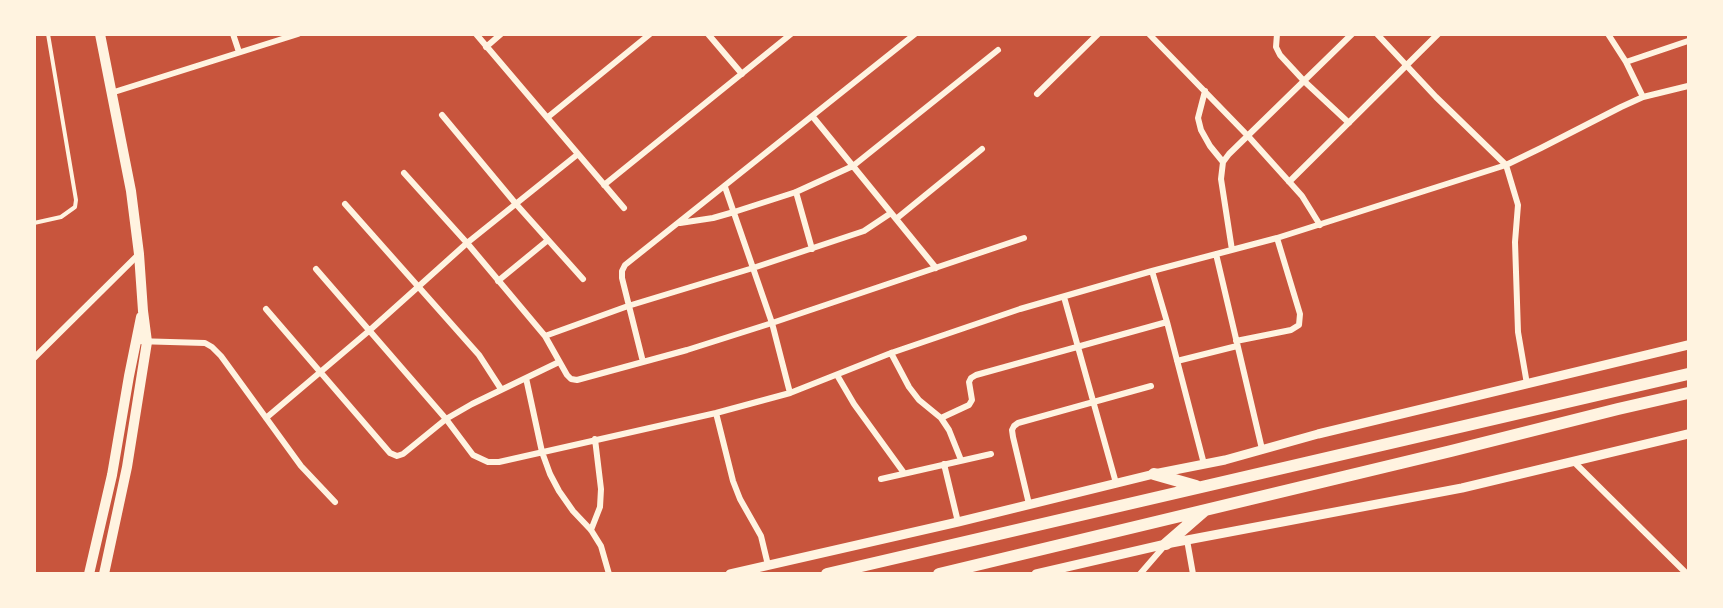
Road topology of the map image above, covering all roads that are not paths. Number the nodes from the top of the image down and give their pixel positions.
1 (48, 34) edge
2 (100, 34) edge
3 (233, 34) edge
4 (298, 34) edge
5 (476, 34) edge
6 (501, 34) edge
7 (650, 34) edge
8 (708, 34) edge
9 (791, 34) edge
10 (915, 34) edge
11 (1098, 34) edge
12 (1149, 34) edge
13 (1277, 34) edge
14 (1352, 34) edge
15 (1377, 34) edge
16 (1438, 34) edge
17 (1608, 34) edge
18 (1689, 42) edge
19 (486, 47) junction
20 (998, 50) dead end
21 (239, 52) junction
22 (1626, 62) junction
23 (1407, 66) junction
24 (742, 74) junction
25 (1304, 81) junction
26 (1689, 86) edge
27 (1205, 91) junction
28 (111, 93) junction
29 (1037, 94) dead end
30 (1643, 97) junction
31 (442, 115) dead end
32 (548, 117) junction
33 (813, 117) junction
34 (1349, 123) junction
35 (1248, 136) junction
36 (982, 149) dead end
37 (578, 154) junction
38 (1223, 162) junction
39 (1506, 165) junction
40 (853, 166) junction
41 (404, 173) dead end
42 (1289, 182) junction
43 (604, 185) junction
44 (725, 187) junction
45 (796, 192) junction
46 (345, 204) dead end
47 (516, 204) junction
48 (624, 208) dead end
49 (734, 212) junction
50 (891, 213) junction
51 (896, 219) junction
52 (34, 223) edge
53 (680, 223) junction
54 (1320, 225) junction
55 (1024, 238) dead end
56 (1277, 238) junction
57 (548, 240) junction
58 (467, 243) junction
59 (812, 249) junction
60 (1232, 250) junction
61 (139, 254) junction
62 (1216, 254) junction
63 (753, 268) junction
64 (936, 268) junction
65 (316, 269) dead end
66 (1152, 271) junction
67 (583, 279) dead end
68 (498, 281) junction
69 (419, 286) junction
70 (1064, 297) junction
71 (628, 306) junction
72 (266, 309) dead end
73 (1167, 322) junction
74 (772, 323) junction
75 (370, 330) junction
76 (545, 336) junction
77 (141, 342) junction
78 (1237, 343) junction
79 (1689, 345) edge
80 (1078, 348) junction
81 (891, 353) junction
82 (34, 358) edge
83 (1177, 361) junction
84 (560, 362) junction
85 (643, 362) junction
86 (321, 372) junction
87 (1689, 374) edge
88 (837, 375) junction
89 (526, 378) junction
90 (1527, 384) junction
91 (1151, 386) dead end
92 (501, 389) junction
93 (790, 393) junction
94 (1689, 393) edge
95 (1093, 402) junction
96 (716, 412) junction
97 (266, 418) junction
98 (941, 418) junction
99 (446, 419) junction
100 (1689, 434) edge
101 (595, 440) junction
102 (1262, 449) junction
103 (542, 452) junction
104 (991, 454) dead end
105 (962, 460) junction
106 (1574, 461) junction
107 (1204, 464) junction
108 (944, 465) junction
109 (904, 473) junction
110 (1154, 474) junction
111 (881, 478) dead end
112 (1116, 483) junction
113 (1199, 487) junction
114 (335, 502) dead end
115 (1029, 504) junction
116 (1205, 510) junction
117 (958, 522) junction
118 (591, 531) junction
119 (1187, 540) junction
120 (1166, 544) junction
121 (768, 565) junction
122 (89, 573) edge
123 (104, 573) edge
124 (609, 573) edge
125 (730, 573) edge
126 (827, 573) edge
127 (939, 573) edge
128 (1036, 573) edge
129 (1140, 573) edge
130 (1193, 573) edge
131 (1688, 573) edge

1 - 52 lane
2 - 28 main road
3 - 21 street
4 - 21 street
5 - 19 street
6 - 19 street
7 - 32 street
8 - 24 street
9 - 24 street
10 - 33 street
11 - 29 street
12 - 27 street
13 - 25 street
14 - 25 street
15 - 23 street
16 - 23 street
17 - 22 street
18 - 22 street
19 - 32 street
20 - 40 street
21 - 28 street
22 - 30 street
23 - 34 street
23 - 39 street
24 - 43 street
25 - 34 street
25 - 35 street
26 - 30 street
27 - 35 street
27 - 38 street
28 - 61 main road
30 - 39 street
31 - 47 street
32 - 37 street
33 - 40 street
33 - 44 street
34 - 42 street
35 - 38 street
35 - 42 street
36 - 51 street
37 - 43 street
37 - 47 street
38 - 60 street
39 - 54 street
39 - 90 street
40 - 45 street
40 - 50 street
41 - 58 street
42 - 54 street
43 - 48 street
44 - 49 street
44 - 53 street
45 - 49 street
45 - 59 street
46 - 69 street
47 - 57 street
47 - 58 street
49 - 53 street
49 - 63 street
50 - 51 street
50 - 59 street
51 - 64 street
53 - 71 street
54 - 56 street
55 - 64 street
56 - 60 street
56 - 78 street
57 - 67 street
57 - 68 street
58 - 68 street
58 - 69 street
59 - 63 street
60 - 62 street
61 - 77 main road
61 - 82 street
62 - 66 street
62 - 78 street
63 - 71 street
63 - 74 street
64 - 74 street
65 - 75 street
66 - 70 street
66 - 73 street
68 - 76 street
69 - 75 street
69 - 92 street
70 - 80 street
70 - 81 street
71 - 76 street
71 - 85 street
72 - 86 street
73 - 80 street
73 - 83 street
74 - 85 street
74 - 93 street
75 - 86 street
75 - 99 street
76 - 84 street
77 - 97 street
77 - 122 main road
77 - 123 main road
78 - 83 street
78 - 102 street
79 - 90 street
80 - 95 street
80 - 98 street
81 - 88 street
81 - 98 street
83 - 107 street
84 - 85 street
84 - 89 street
86 - 97 street
86 - 99 street
87 - 113 highway
88 - 93 street
88 - 109 street
89 - 92 street
89 - 103 street
90 - 102 street
91 - 95 street
92 - 99 street
93 - 96 street
94 - 116 highway
95 - 112 street
95 - 115 street
96 - 101 street
96 - 121 street
97 - 114 street
98 - 105 street
99 - 103 street
100 - 106 street
101 - 103 street
101 - 118 street
102 - 107 street
103 - 118 street
104 - 105 street
105 - 108 street
106 - 119 street
106 - 131 street
107 - 110 street
108 - 109 street
108 - 117 street
109 - 111 street
110 - 112 street
110 - 113 highway
112 - 115 street
113 - 126 highway
115 - 117 street
116 - 120 highway
116 - 127 highway
117 - 121 street
118 - 124 street
119 - 120 street
119 - 130 street
120 - 128 street
120 - 129 street
121 - 125 street

